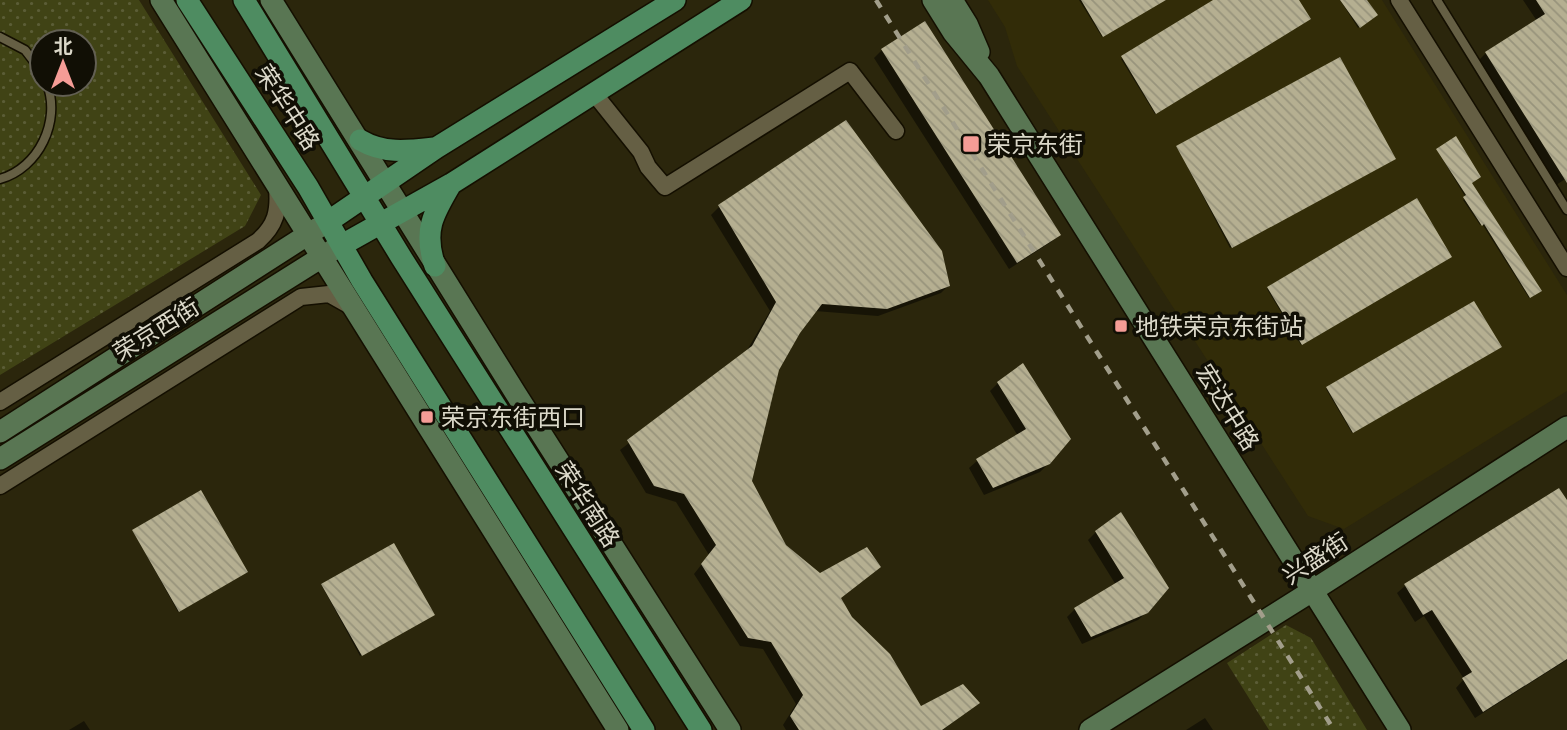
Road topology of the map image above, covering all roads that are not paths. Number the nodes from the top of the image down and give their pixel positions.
1 (161, 0) edge
2 (244, 0) edge
3 (271, 0) edge
4 (675, 0) edge
5 (741, 0) edge
6 (933, 0) edge
7 (952, 0) edge
8 (1399, 0) edge
9 (1437, 0) edge
10 (189, 3) edge
11 (0, 37) edge
12 (28, 54) edge
13 (202, 65) junction
14 (989, 76) junction
15 (593, 92) junction
16 (50, 98) edge
17 (896, 131) dead end
18 (360, 140) junction
19 (436, 148) junction
20 (0, 179) edge
21 (386, 183) junction
22 (451, 184) junction
23 (277, 185) junction
24 (366, 198) junction
25 (403, 210) junction
26 (1567, 210) edge
27 (329, 221) junction
28 (381, 223) junction
29 (307, 235) junction
30 (342, 245) junction
31 (320, 256) junction
32 (435, 266) junction
33 (1567, 268) edge
34 (352, 307) junction
35 (516, 394) junction
36 (0, 402) edge
37 (1567, 427) edge
38 (0, 432) edge
39 (525, 454) junction
40 (0, 459) edge
41 (0, 486) edge
42 (1312, 591) junction
43 (642, 728) edge
44 (618, 730) edge
45 (701, 730) edge
46 (730, 730) edge
47 (1090, 730) edge
48 (1400, 730) edge

1 - 13 street
2 - 24 main road, 荣华中路
3 - 18 street
4 - 19 main road
5 - 15 main road
6 - 14 street, 宏达中路
7 - 14 street, 宏达中路
8 - 33 street
9 - 26 lane
10 - 13 street
10 - 27 main road, 荣华中路
11 - 12 lane
13 - 23 street
14 - 42 street, 宏达中路
15 - 17 street
15 - 22 main road
16 - 20 lane
18 - 19 main road
18 - 21 street
19 - 21 main road
21 - 24 main road
21 - 25 street
22 - 25 main road
22 - 32 main road
23 - 29 street
23 - 36 street
24 - 27 main road
24 - 28 main road, 荣华南路
25 - 28 main road
25 - 32 street
27 - 29 street, 荣京西街
27 - 30 main road, 荣华中路
28 - 30 main road
28 - 39 main road, 荣华南路
29 - 31 street
29 - 38 street, 荣京西街
30 - 31 street, 荣京西街
30 - 43 main road
31 - 34 street
31 - 40 street, 荣京西街
32 - 35 street
34 - 41 street
34 - 44 street
35 - 39 street
35 - 46 street
37 - 42 street, 兴盛街
39 - 45 main road, 荣华南路
42 - 47 street, 兴盛街
42 - 48 street, 宏达中路

